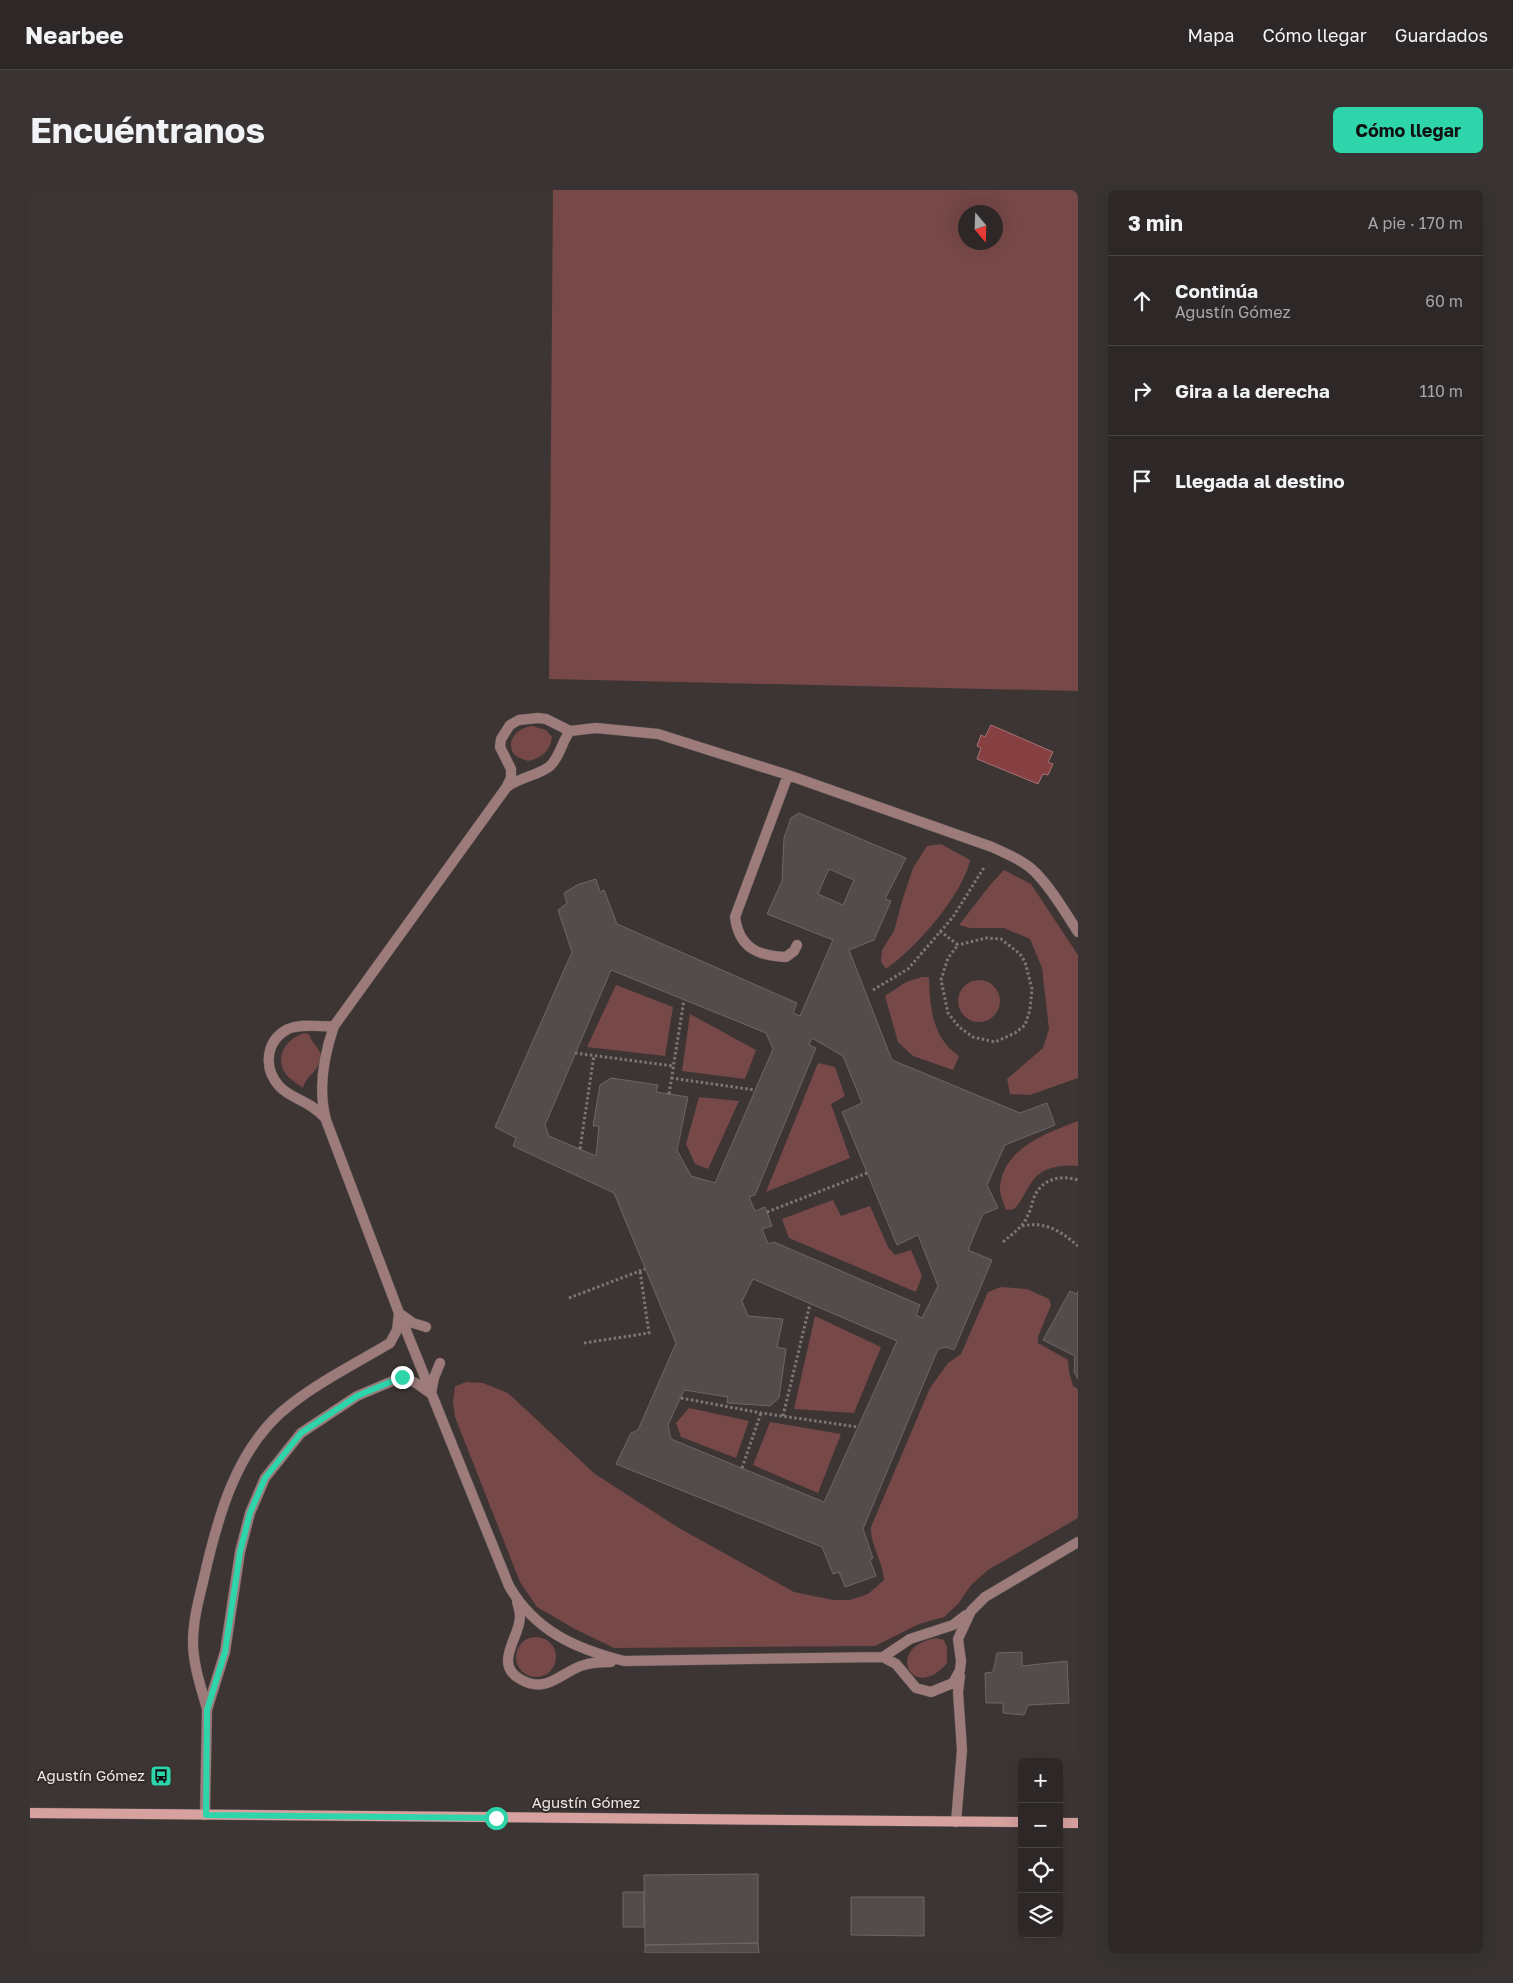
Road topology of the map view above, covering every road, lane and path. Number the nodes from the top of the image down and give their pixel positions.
1 (570, 731) junction
2 (788, 774) junction
3 (506, 788) junction
4 (992, 846) junction
5 (940, 932) junction
6 (1078, 932) edge
7 (958, 944) junction
8 (797, 945) dead end
9 (873, 990) dead end
10 (684, 1000) dead end
11 (334, 1026) junction
12 (576, 1053) dead end
13 (594, 1056) junction
14 (673, 1066) junction
15 (671, 1078) junction
16 (755, 1090) dead end
17 (669, 1094) dead end
18 (326, 1120) junction
19 (580, 1149) dead end
20 (867, 1173) dead end
21 (1078, 1180) edge
22 (767, 1212) dead end
23 (1022, 1226) junction
24 (1003, 1242) dead end
25 (1078, 1246) edge
26 (645, 1269) dead end
27 (640, 1271) junction
28 (569, 1298) dead end
29 (810, 1304) dead end
30 (399, 1313) junction
31 (426, 1327) dead end
32 (584, 1342) dead end
33 (440, 1363) dead end
34 (431, 1394) junction
35 (681, 1398) dead end
36 (761, 1413) junction
37 (783, 1416) junction
38 (858, 1427) dead end
39 (742, 1468) dead end
40 (1078, 1542) edge
41 (516, 1599) junction
42 (971, 1611) junction
43 (883, 1657) junction
44 (624, 1661) junction
45 (960, 1670) junction
46 (931, 1692) junction
47 (207, 1710) junction
48 (960, 1712) junction
49 (30, 1813) edge
50 (206, 1815) junction
51 (956, 1822) junction
52 (1018, 1822) edge
53 (1063, 1823) edge
54 (1078, 1823) edge

1 - 2 lane
1 - 3 lane
1 - 3 lane
2 - 4 lane
2 - 8 lane
3 - 11 lane
4 - 5 path
4 - 6 lane
5 - 7 path
5 - 9 path
7 - 7 path
10 - 14 path
11 - 18 lane
11 - 18 lane
12 - 13 path
13 - 14 path
13 - 19 path
14 - 15 path
15 - 16 path
15 - 17 path
18 - 30 lane
20 - 22 path
21 - 23 path
23 - 24 path
23 - 25 path
26 - 27 path
27 - 28 path
27 - 32 path
29 - 37 path
30 - 31 lane
30 - 34 lane
30 - 47 lane
33 - 34 lane
34 - 41 lane
34 - 47 lane
35 - 36 path
36 - 37 path
36 - 39 path
37 - 38 path
40 - 42 lane
41 - 44 lane
41 - 44 lane
42 - 43 lane
42 - 45 lane
43 - 44 lane
43 - 46 lane
45 - 46 lane
45 - 48 lane
46 - 48 lane
47 - 50 lane
48 - 51 lane
49 - 50 main road, Agustín Gómez
50 - 51 main road, Agustín Gómez
51 - 52 main road, Agustín Gómez
53 - 54 main road

